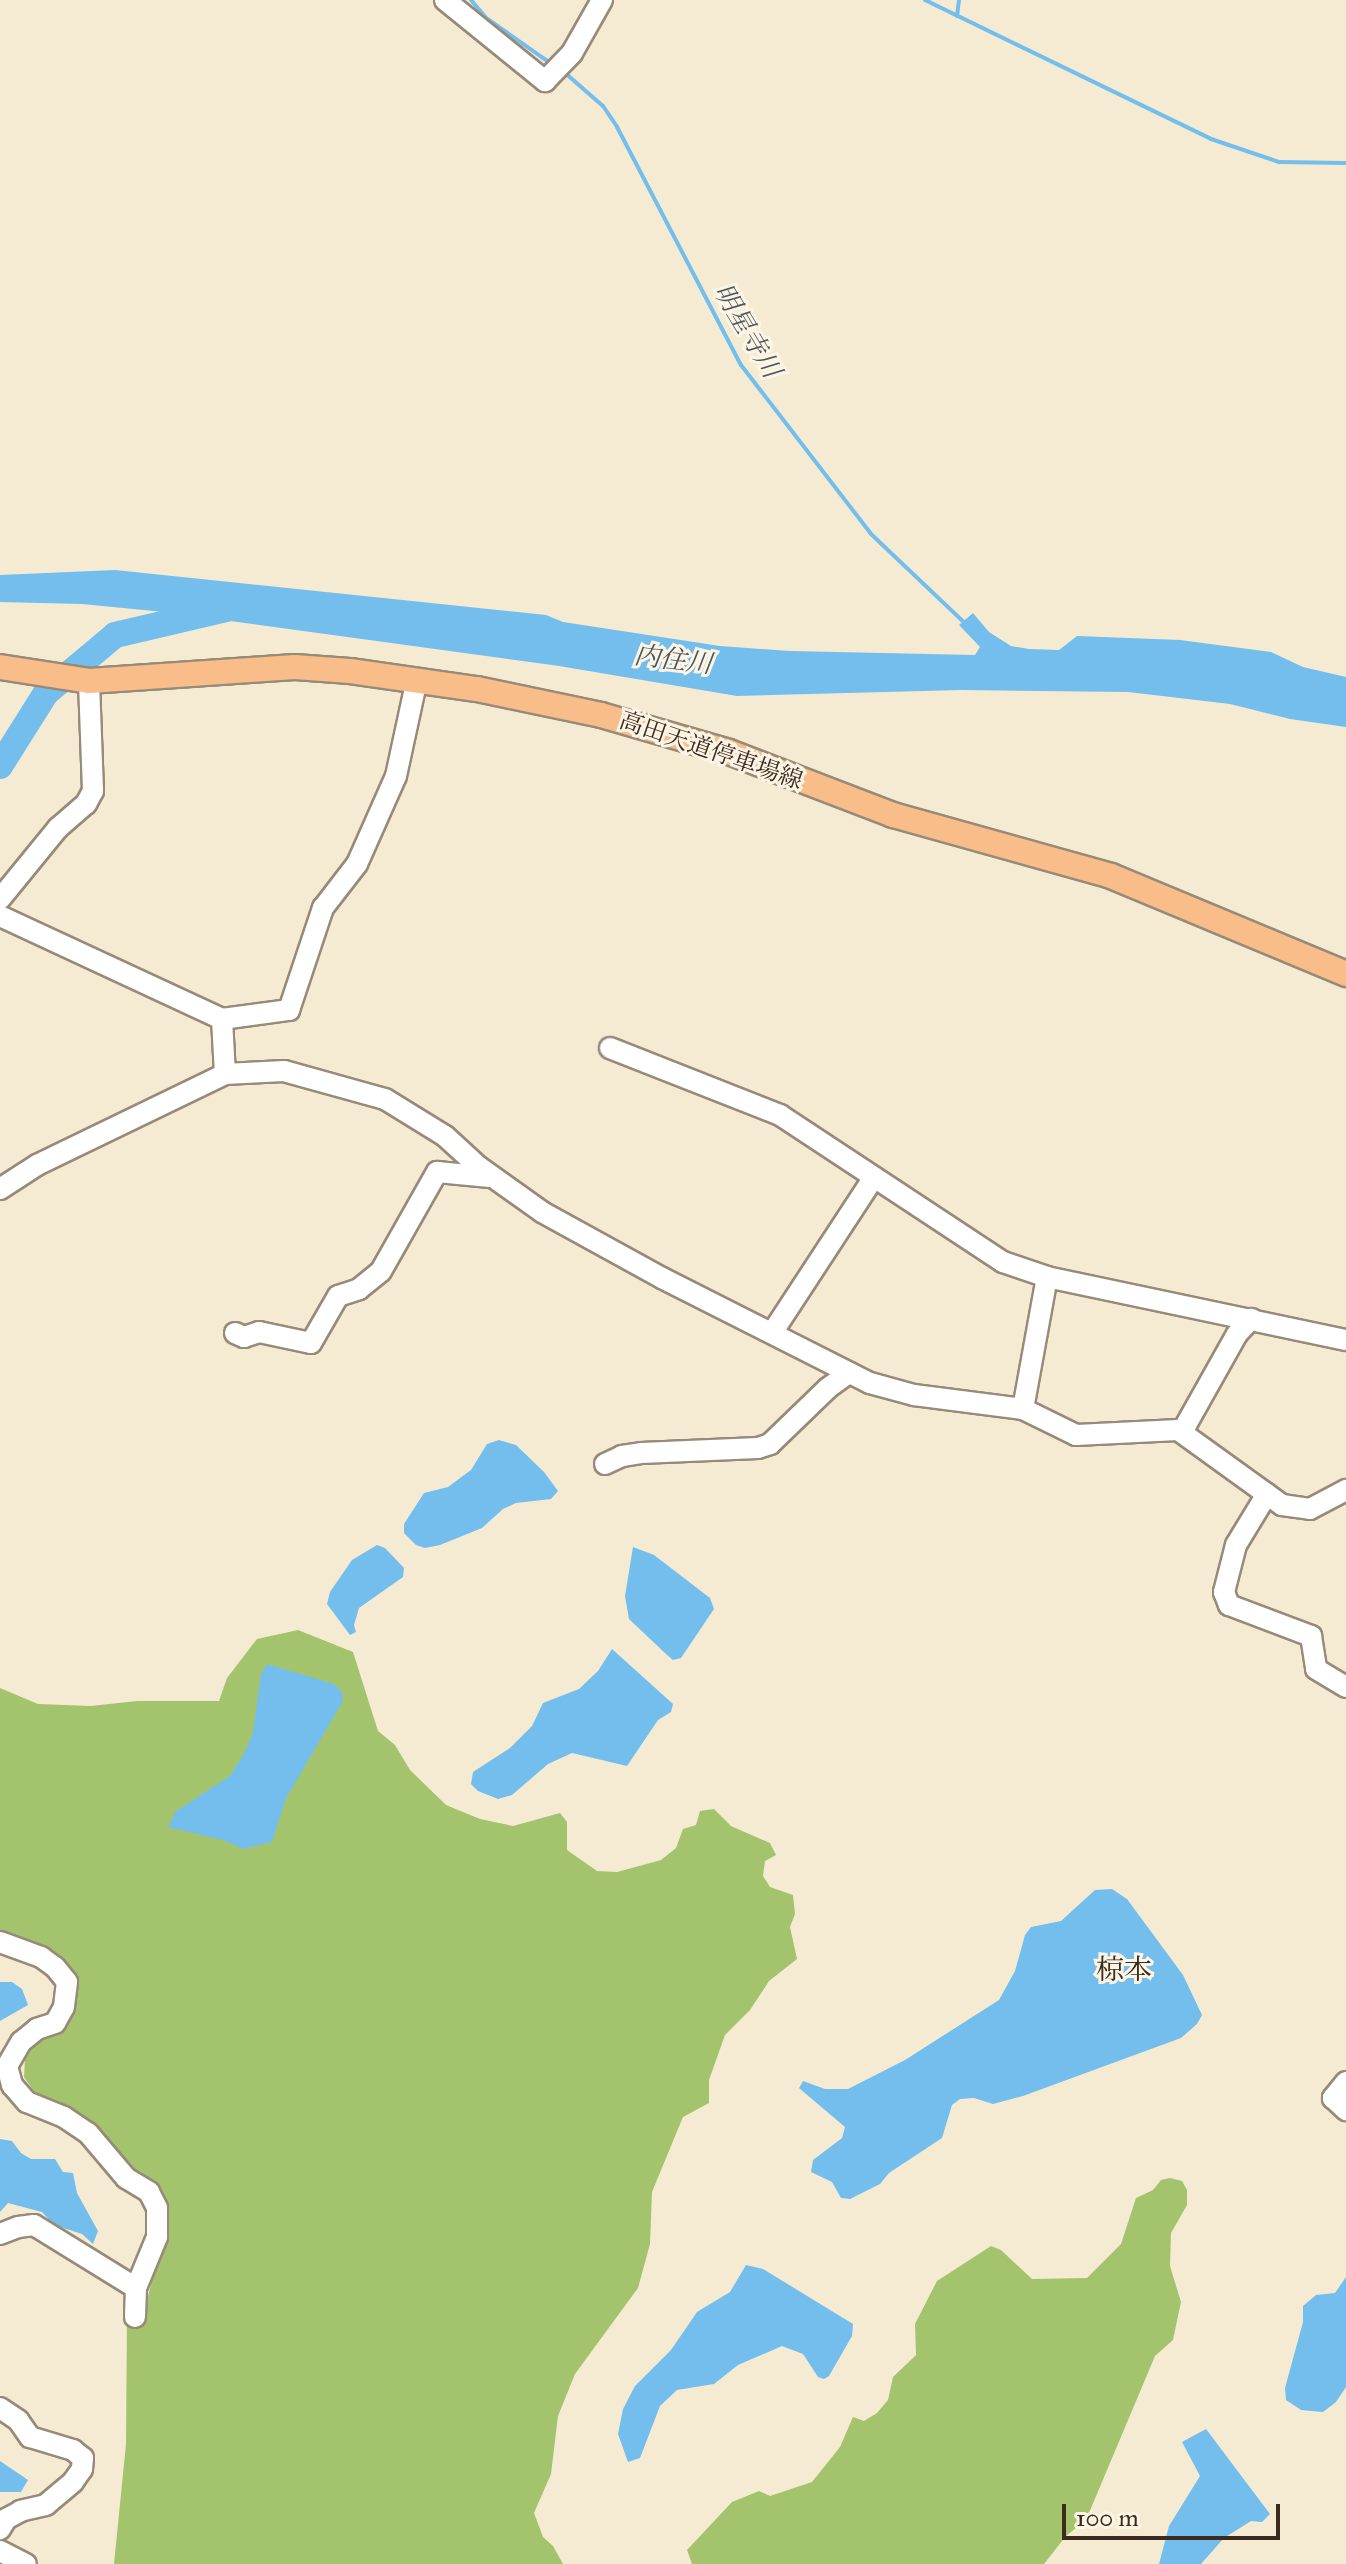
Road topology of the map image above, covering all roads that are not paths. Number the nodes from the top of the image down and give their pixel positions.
1 (445, 0) edge
2 (602, 0) edge
3 (4, 674) edge
4 (417, 679) junction
5 (89, 681) junction
6 (0, 899) edge
7 (0, 916) edge
8 (1346, 974) edge
9 (222, 1019) junction
10 (610, 1048) dead end
11 (225, 1074) junction
12 (494, 1177) junction
13 (874, 1177) junction
14 (0, 1189) edge
15 (1047, 1277) junction
16 (1251, 1319) junction
17 (235, 1333) dead end
18 (772, 1333) junction
19 (1346, 1340) edge
20 (849, 1373) junction
21 (1023, 1409) junction
22 (1182, 1432) junction
23 (605, 1464) dead end
24 (1346, 1490) edge
25 (1267, 1494) junction
26 (1346, 1687) edge
27 (0, 1942) edge
28 (1346, 2082) edge
29 (1346, 2110) edge
30 (0, 2234) edge
31 (136, 2288) junction
32 (135, 2317) dead end
33 (0, 2408) edge
34 (0, 2529) edge
35 (0, 2551) edge
36 (26, 2564) edge

1 - 2 street
3 - 5 main road, 高田天道停車場線
4 - 5 main road, 高田天道停車場線
4 - 8 main road, 高田天道停車場線
4 - 9 street
5 - 6 street
7 - 9 street
9 - 11 street
10 - 13 street
11 - 12 street
11 - 14 street
12 - 17 street
12 - 18 street
13 - 15 street
13 - 18 street
15 - 16 street
15 - 21 street
16 - 19 street
16 - 22 street
18 - 20 street
20 - 21 street
20 - 23 street
21 - 22 street
22 - 25 street
24 - 25 street
25 - 26 street
27 - 31 street
28 - 29 street
30 - 31 street
31 - 32 street
33 - 34 street
35 - 36 street

